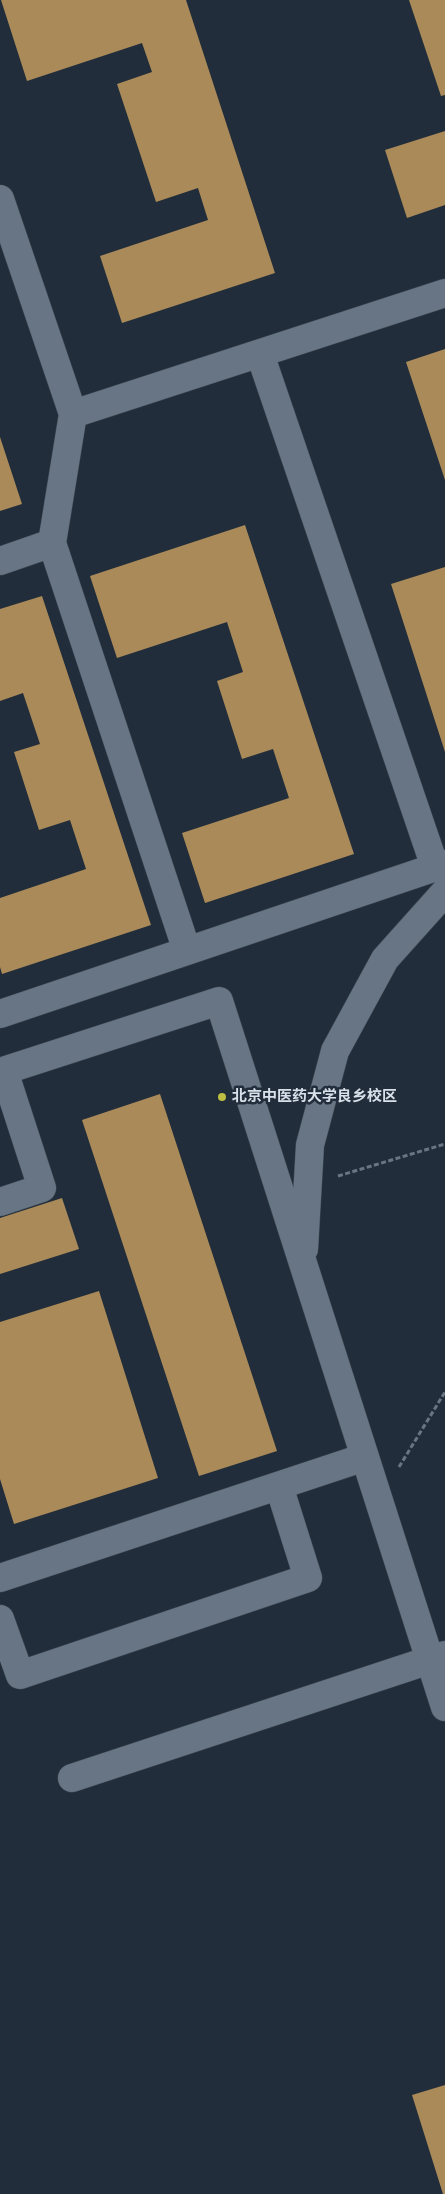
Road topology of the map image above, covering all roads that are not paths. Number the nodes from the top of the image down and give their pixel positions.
1 (0, 199) edge
2 (445, 293) edge
3 (260, 354) junction
4 (73, 414) junction
5 (52, 544) junction
6 (0, 560) edge
7 (442, 874) edge
8 (188, 951) junction
9 (0, 1014) edge
10 (2, 1072) edge
11 (0, 1202) edge
12 (303, 1265) junction
13 (365, 1457) junction
14 (279, 1486) junction
15 (0, 1578) edge
16 (0, 1619) edge
17 (438, 1657) edge
18 (445, 1706) edge
19 (72, 1778) dead end

1 - 4 street
2 - 3 street
3 - 4 street
3 - 7 street
4 - 5 street
5 - 6 street
5 - 8 street
7 - 8 street
7 - 12 street
8 - 9 street
10 - 11 street
10 - 12 street
12 - 13 street
13 - 14 street
13 - 17 street
14 - 15 street
14 - 16 street
17 - 18 street
17 - 19 street

